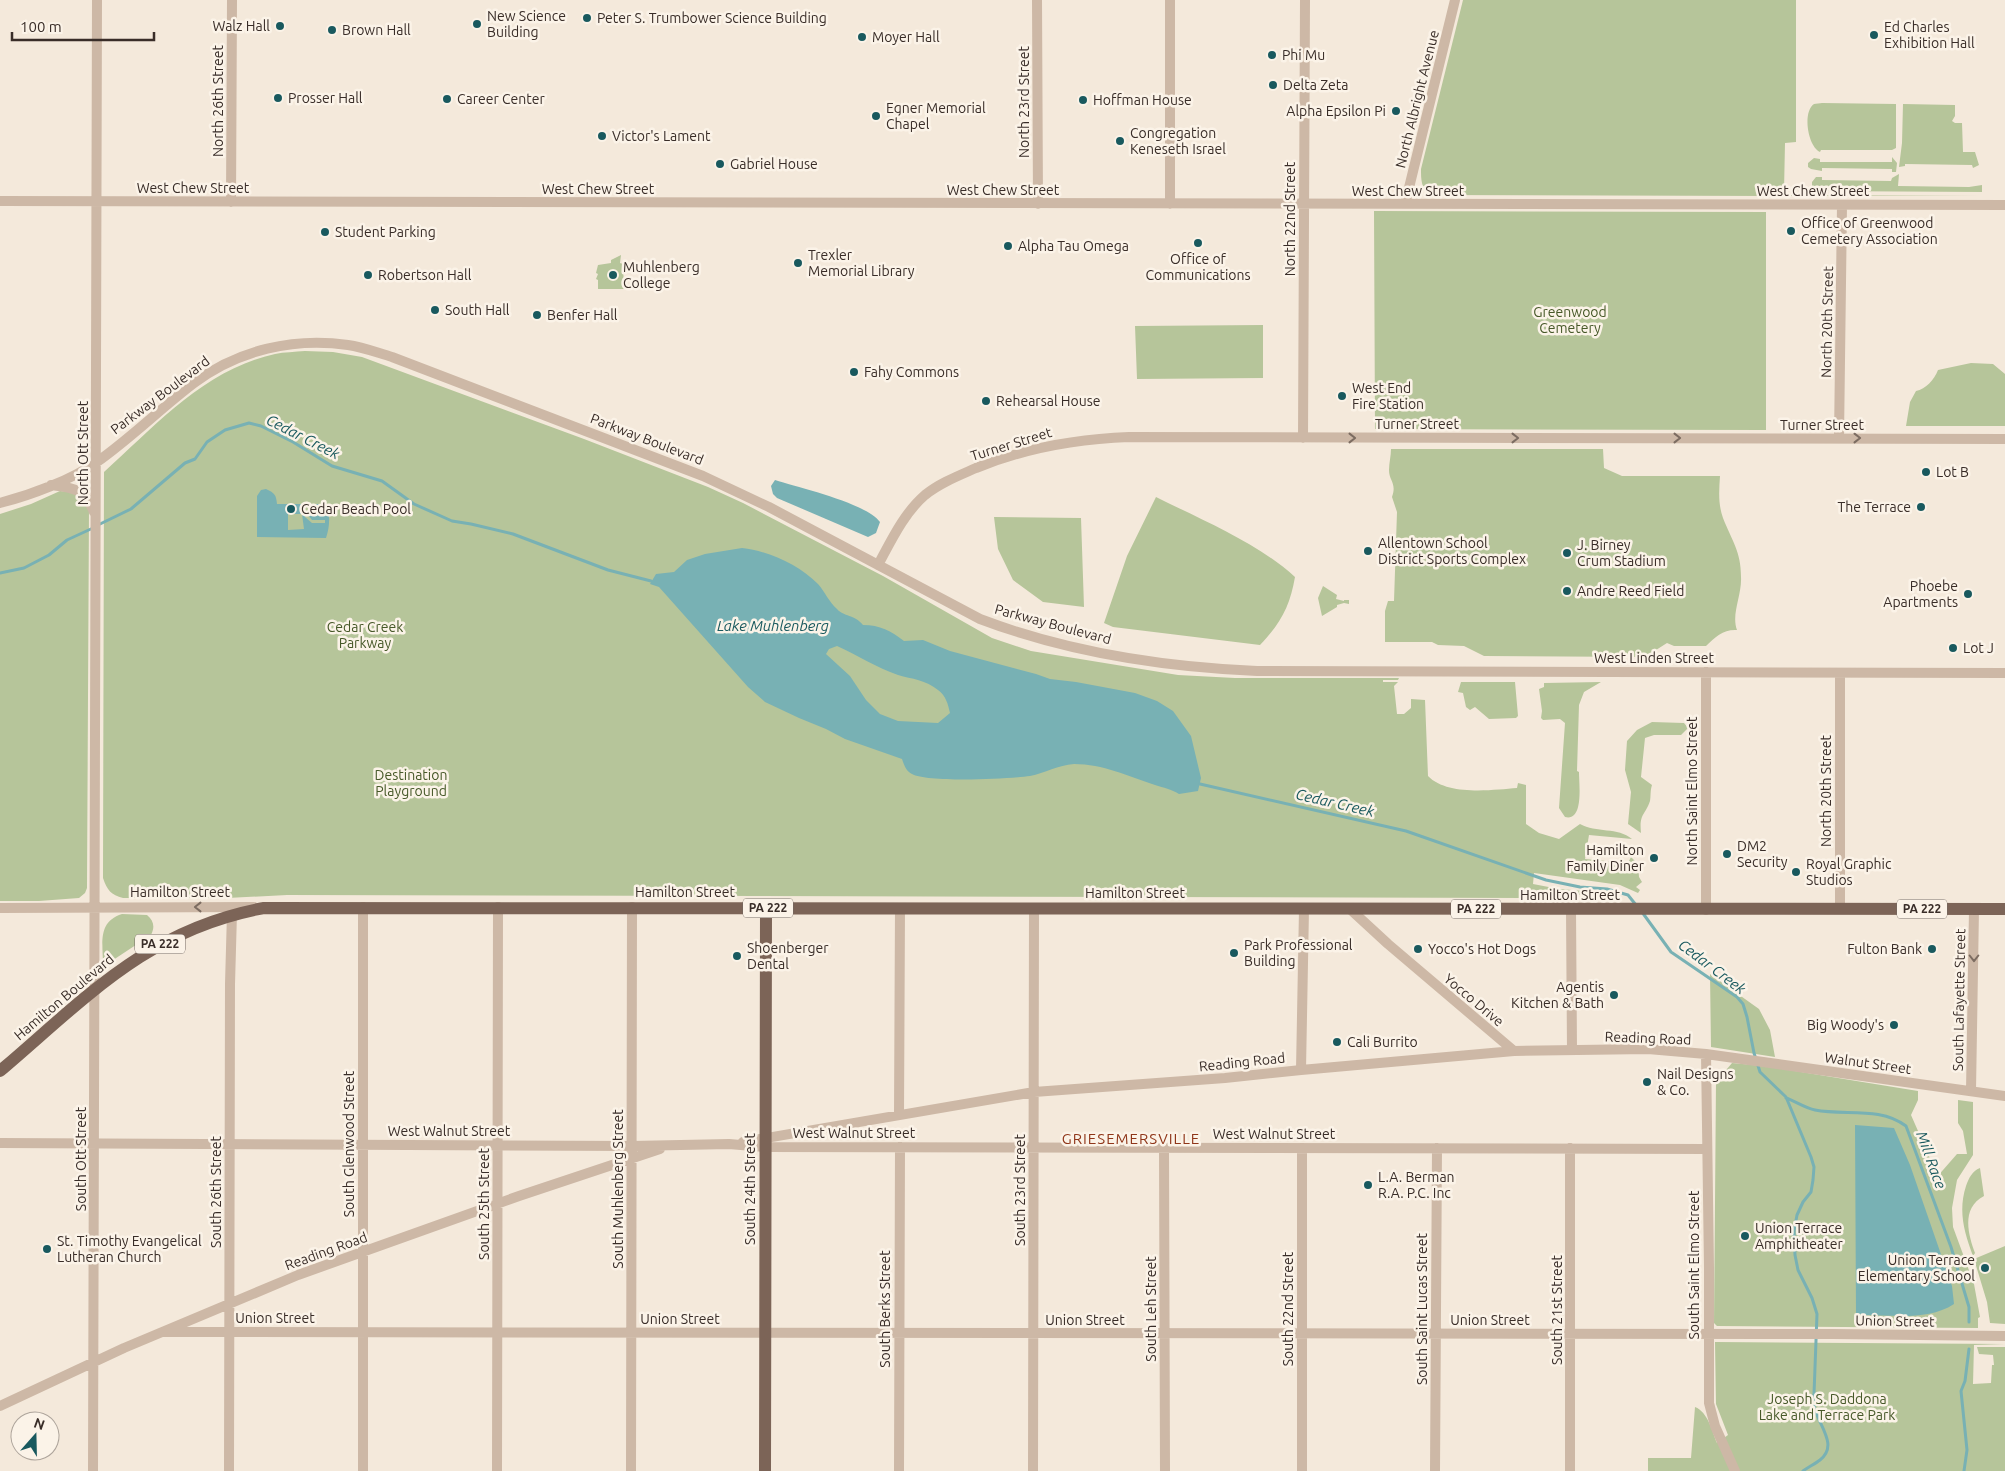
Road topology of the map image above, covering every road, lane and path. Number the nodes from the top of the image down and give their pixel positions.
1 (97, 0) edge
2 (232, 0) edge
3 (1037, 0) edge
4 (1170, 0) edge
5 (1305, 0) edge
6 (1455, 0) edge
7 (0, 201) edge
8 (97, 201) junction
9 (231, 202) junction
10 (1038, 204) junction
11 (1170, 204) junction
12 (1304, 204) junction
13 (1405, 204) junction
14 (1842, 205) junction
15 (2005, 206) edge
16 (1304, 438) junction
17 (1839, 438) junction
18 (2005, 439) edge
19 (96, 462) junction
20 (50, 485) junction
21 (0, 503) edge
22 (96, 517) junction
23 (878, 565) junction
24 (1303, 671) joint
25 (1706, 672) junction
26 (1840, 673) junction
27 (2005, 673) edge
28 (96, 907) junction
29 (363, 907) junction
30 (498, 907) junction
31 (632, 907) junction
32 (0, 908) edge
33 (264, 908) junction
34 (766, 908) junction
35 (900, 908) junction
36 (1034, 908) junction
37 (1350, 908) junction
38 (1304, 909) junction
39 (1840, 909) junction
40 (1974, 909) junction
41 (2005, 909) edge
42 (1572, 910) junction
43 (1706, 910) junction
44 (232, 914) junction
45 (95, 988) junction
46 (1572, 1050) junction
47 (1514, 1051) junction
48 (1706, 1054) junction
49 (1760, 1062) joint
50 (1301, 1070) junction
51 (0, 1071) edge
52 (1971, 1091) junction
53 (1034, 1092) junction
54 (2005, 1096) edge
55 (899, 1115) junction
56 (765, 1142) junction
57 (0, 1144) edge
58 (95, 1144) junction
59 (230, 1144) junction
60 (363, 1144) junction
61 (729, 1144) joint
62 (497, 1145) junction
63 (632, 1146) junction
64 (671, 1146) junction
65 (900, 1147) junction
66 (1034, 1147) junction
67 (1164, 1148) junction
68 (1302, 1148) junction
69 (1437, 1148) junction
70 (1570, 1148) junction
71 (1707, 1148) junction
72 (632, 1159) junction
73 (497, 1204) junction
74 (363, 1251) junction
75 (230, 1303) junction
76 (164, 1332) junction
77 (230, 1332) junction
78 (363, 1333) junction
79 (497, 1333) junction
80 (631, 1333) junction
81 (765, 1333) junction
82 (899, 1333) junction
83 (1034, 1333) junction
84 (1165, 1334) junction
85 (1302, 1334) junction
86 (1436, 1334) junction
87 (1570, 1334) junction
88 (1709, 1334) junction
89 (2005, 1336) edge
90 (93, 1362) junction
91 (0, 1406) edge
92 (1735, 1470) edge
93 (93, 1471) edge
94 (229, 1471) edge
95 (363, 1471) edge
96 (497, 1471) edge
97 (631, 1471) edge
98 (765, 1471) edge
99 (899, 1471) edge
100 (1033, 1471) edge
101 (1165, 1471) edge
102 (1302, 1471) edge
103 (1435, 1471) edge
104 (1570, 1471) edge

1 - 8 street, North Ott Street
2 - 9 street, North 26th Street
3 - 10 street, North 23rd Street
4 - 11 street
5 - 12 street, North 22nd Street
6 - 13 street, North Albright Avenue
7 - 8 street, West Chew Street
8 - 9 street, West Chew Street
8 - 19 street, North Ott Street
9 - 10 street, West Chew Street
10 - 11 street, West Chew Street
11 - 12 street, West Chew Street
12 - 13 street, West Chew Street
12 - 16 street, North 22nd Street
13 - 14 street, West Chew Street
14 - 15 street, West Chew Street
14 - 17 street, North 20th Street
16 -> 17 street, Turner Street
16 - 23 street, Turner Street
17 -> 18 street, Turner Street
19 - 20 street, Parkway Boulevard
19 - 22 street, North Ott Street
19 - 23 street, Parkway Boulevard
20 - 21 street, Parkway Boulevard
20 - 22 street
22 - 28 street, North Ott Street
23 - 24 street, Parkway Boulevard
24 - 25 street, West Linden Street
25 - 26 street, West Linden Street
25 - 43 street, North Saint Elmo Street
26 - 27 street, West Linden Street
26 - 39 street, North 20th Street
28 - 32 street, Hamilton Street
33 -> 28 street, Hamilton Street
28 - 45 street, South Ott Street
29 - 30 main road, Hamilton Street / PA 222
29 - 33 main road, Hamilton Street / PA 222
29 - 60 street, South Glenwood Street
30 - 31 main road, Hamilton Street / PA 222
30 - 62 street, South 25th Street
31 - 34 main road, Hamilton Street / PA 222
31 - 63 street, South Muhlenberg Street
33 - 44 main road, Hamilton Street / PA 222
34 - 35 main road, Hamilton Street / PA 222
34 - 56 main road, South 24th Street
35 - 36 main road, Hamilton Street / PA 222
35 - 55 street
36 - 38 main road, Hamilton Street / PA 222
36 - 53 street, South 23rd Street
37 - 38 main road, Hamilton Street / PA 222
37 - 42 main road, Hamilton Street / PA 222
37 - 47 street, Yocco Drive
38 - 50 street
39 - 40 main road, Hamilton Street / PA 222
39 - 43 main road, Hamilton Street / PA 222
40 - 41 main road, Hamilton Street / PA 222
40 -> 52 street, South Lafayette Street
42 - 43 main road, Hamilton Street / PA 222
42 - 46 street
44 - 45 main road, Hamilton Boulevard / PA 222
44 - 59 street, South 26th Street
45 - 51 main road, Hamilton Boulevard / PA 222
45 - 58 street, South Ott Street
46 - 47 street, Reading Road
46 - 48 street, Reading Road
47 - 50 street, Reading Road
48 - 49 street, Reading Road
48 - 71 street, South Saint Elmo Street
49 - 52 street, Walnut Street
50 - 53 street, Reading Road
52 - 54 street
53 - 55 street, Reading Road
53 - 66 street, South 23rd Street
55 - 56 street, Reading Road
56 - 61 street, Reading Road
56 - 65 street, West Walnut Street
56 - 81 main road, South 24th Street
57 - 58 street, West Walnut Street
58 - 59 street, West Walnut Street
58 - 90 street, South Ott Street
59 - 60 street, West Walnut Street
59 - 75 street, South 26th Street
60 - 62 street, West Walnut Street
60 - 74 street, South Glenwood Street
61 - 64 street, West Walnut Street
62 - 63 street, West Walnut Street
62 - 73 street, South 25th Street
63 - 64 street, West Walnut Street
63 - 72 street, South Muhlenberg Street
64 - 72 street, Reading Road
65 - 66 street, West Walnut Street
65 - 82 street, South Berks Street
66 - 67 street, West Walnut Street
66 - 83 street, South 23rd Street
67 - 68 street, West Walnut Street
67 - 84 street, South Leh Street
68 - 69 street, West Walnut Street
68 - 85 street, South 22nd Street
69 - 70 street, West Walnut Street
69 - 86 street, South Saint Lucas Street
70 - 71 street, West Walnut Street
70 - 87 street, South 21st Street
71 - 88 street, South Saint Elmo Street
72 - 73 street, Reading Road
72 - 80 street, South Muhlenberg Street
73 - 74 street, Reading Road
73 - 79 street, South 25th Street
74 - 75 street, Reading Road
74 - 78 street, South Glenwood Street
75 - 76 street, Reading Road
75 - 77 street, South 26th Street
76 - 77 street, Union Street
76 - 90 street, Reading Road
77 - 78 street, Union Street
77 - 94 street, South 26th Street
78 - 79 street, Union Street
78 - 95 street, South Glenwood Street
79 - 80 street, Union Street
79 - 96 street, South 25th Street
80 - 81 street, Union Street
80 - 97 street, South Muhlenberg Street
81 - 82 street, Union Street
81 - 98 main road, South 24th Street
82 - 83 street, Union Street
82 - 99 street, South Berks Street
83 - 84 street, Union Street
83 - 100 street, South 23rd Street
84 - 85 street, Union Street
84 - 101 street, South Leh Street
85 - 86 street, Union Street
85 - 102 street, South 22nd Street
86 - 87 street, Union Street
86 - 103 street, South Saint Lucas Street
87 - 88 street, Union Street
87 - 104 street, South 21st Street
88 - 89 street, Union Street
88 - 92 street, South Saint Elmo Street
90 - 91 street, Reading Road
90 - 93 street, South Ott Street

